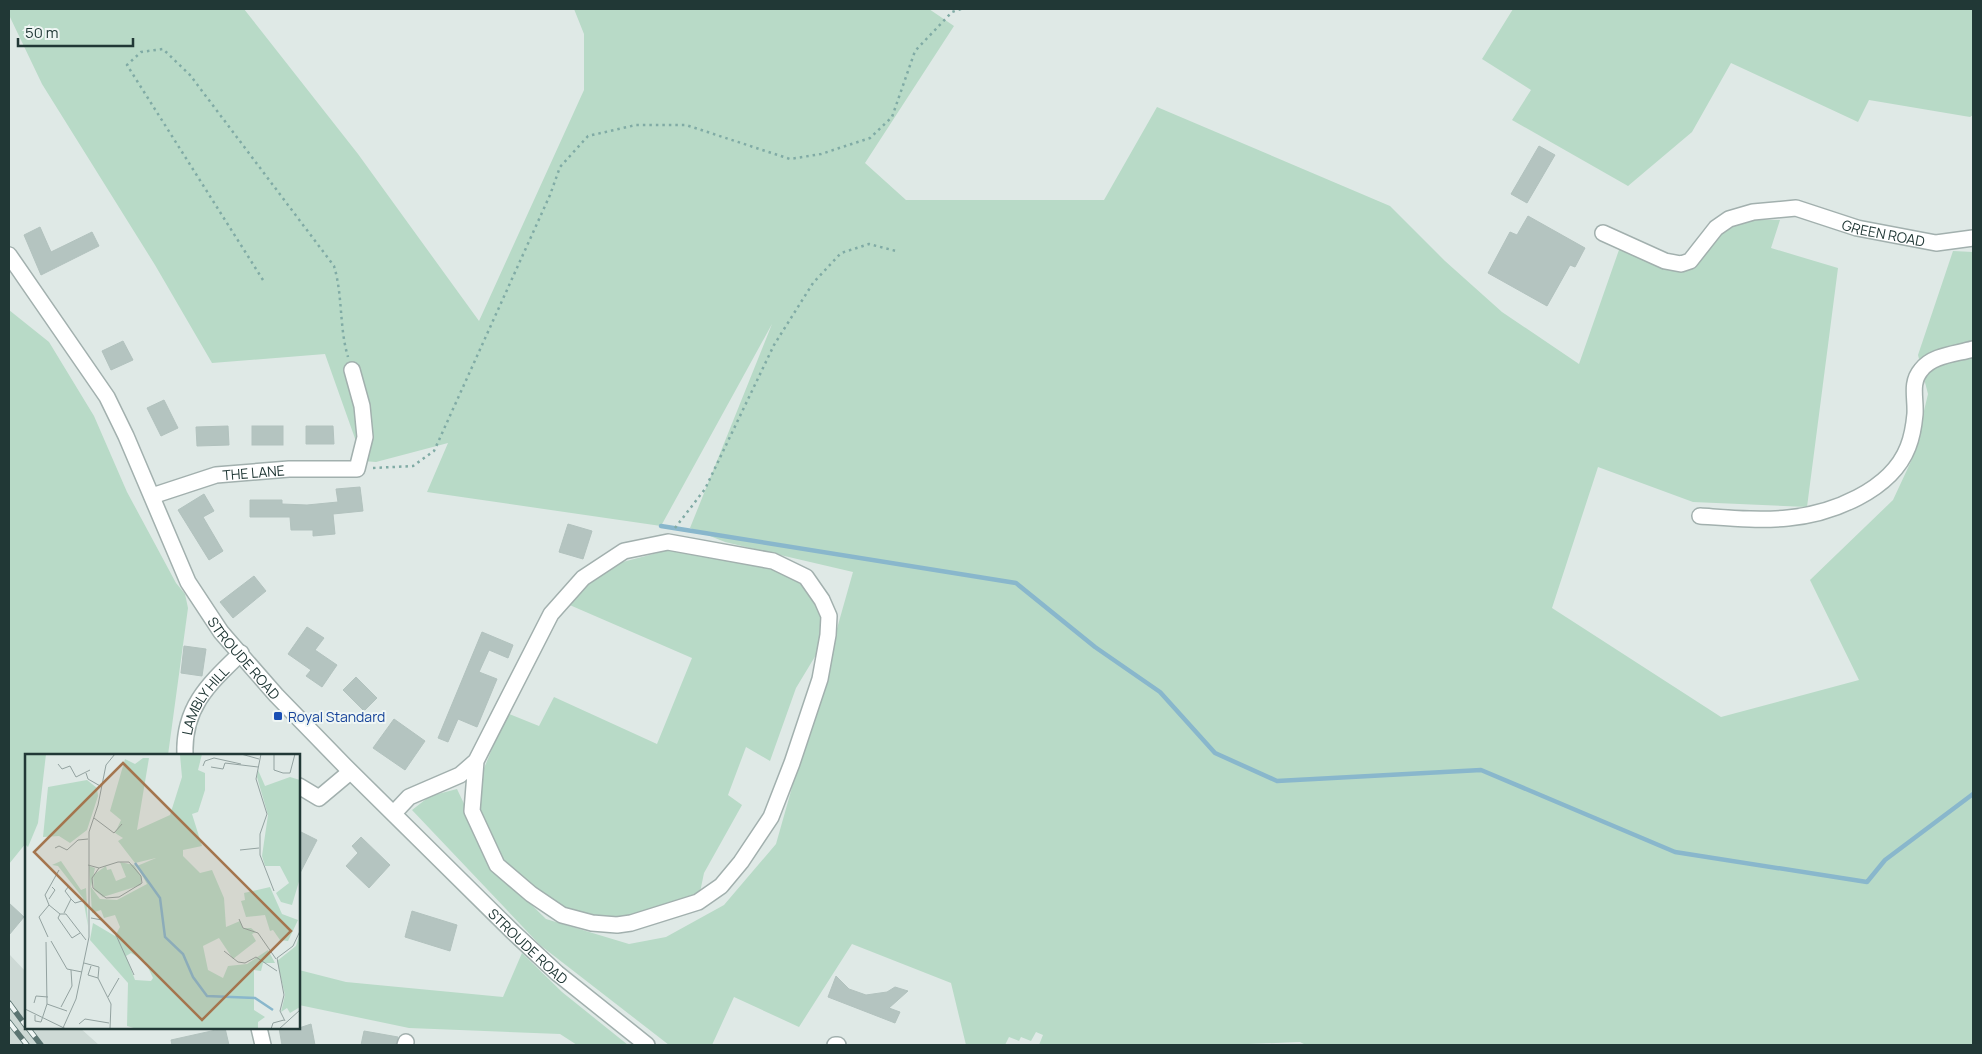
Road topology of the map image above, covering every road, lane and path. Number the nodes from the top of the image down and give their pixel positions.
1 (961, 9) edge
2 (1603, 233) dead end
3 (1973, 238) edge
4 (896, 251) dead end
5 (9, 255) edge
6 (15, 275) edge
7 (263, 280) dead end
8 (1973, 350) edge
9 (352, 370) joint
10 (357, 469) junction
11 (152, 496) junction
12 (1700, 516) dead end
13 (679, 523) dead end
14 (241, 653) junction
15 (185, 754) edge
16 (476, 761) junction
17 (350, 772) junction
18 (300, 787) edge
19 (394, 813) junction
20 (259, 1029) edge
21 (263, 1045) edge
22 (647, 1045) edge

1 - 10 path
2 - 3 street, GREEN ROAD
4 - 13 path
5 - 6 street, STROUDE ROAD
6 - 11 street, STROUDE ROAD
7 - 9 path
8 - 12 street
9 - 10 street
10 - 11 street, THE LANE
11 - 14 street, STROUDE ROAD
14 - 15 street, LAMBLY HILL
14 - 17 street, STROUDE ROAD
16 - 16 street
16 - 19 street
17 - 18 street
17 - 19 street, STROUDE ROAD
19 - 22 street, STROUDE ROAD
20 - 21 street

